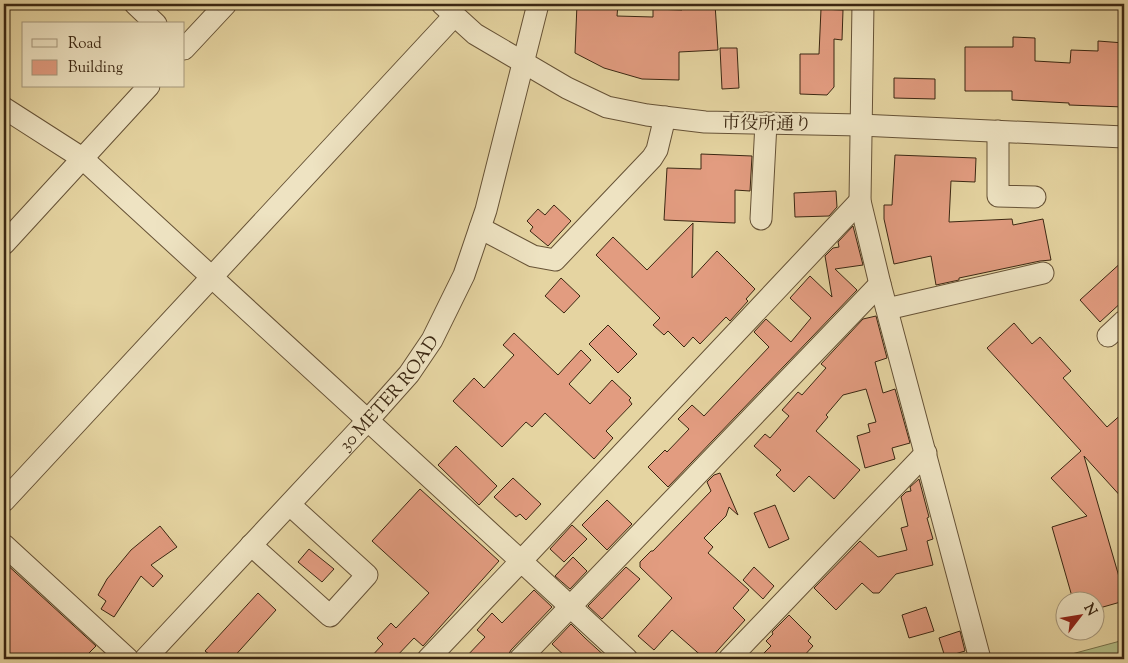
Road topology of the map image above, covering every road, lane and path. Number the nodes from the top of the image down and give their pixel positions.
1 (135, 4) edge
2 (226, 4) edge
3 (538, 4) edge
4 (862, 4) edge
5 (448, 10) edge
6 (154, 22) edge
7 (185, 48) edge
8 (523, 63) junction
9 (147, 88) edge
10 (4, 108) edge
11 (665, 117) junction
12 (766, 123) junction
13 (860, 125) junction
14 (998, 132) junction
15 (1124, 137) edge
16 (82, 158) junction
17 (1035, 197) dead end
18 (860, 201) junction
19 (761, 219) dead end
20 (480, 228) junction
21 (4, 244) edge
22 (1043, 273) dead end
23 (211, 277) junction
24 (880, 284) junction
25 (887, 309) junction
26 (1124, 321) edge
27 (1108, 336) dead end
28 (368, 420) junction
29 (926, 453) junction
30 (4, 501) edge
31 (290, 504) junction
32 (4, 545) edge
33 (251, 545) junction
34 (522, 561) junction
35 (569, 606) junction
36 (979, 658) edge
37 (128, 659) edge
38 (145, 659) edge
39 (428, 659) edge
40 (520, 659) edge
41 (627, 659) edge
42 (729, 659) edge

1 - 6 street
2 - 7 street
3 - 8 street, 30 METER ROAD
4 - 13 street
5 - 8 street, 市役所通り
5 - 23 street
8 - 11 street, 市役所通り
8 - 20 street, 30 METER ROAD
9 - 16 street
10 - 16 street
11 - 12 street, 市役所通り
11 - 20 street
12 - 13 street, 市役所通り
12 - 19 street
13 - 14 street, 市役所通り
13 - 18 street
14 - 15 street, 市役所通り
14 - 17 street
16 - 21 street
16 - 23 street
18 - 24 street
18 - 34 street
20 - 28 street, 30 METER ROAD
22 - 25 street
23 - 28 street
23 - 30 street
24 - 25 street
24 - 35 street
25 - 29 street
26 - 27 street
28 - 31 street, 30 METER ROAD
28 - 34 street
29 - 36 street
29 - 42 street
31 - 33 street, 30 METER ROAD
31 - 33 street
32 - 37 street
33 - 38 street, 30 METER ROAD
34 - 35 street
34 - 39 street
35 - 40 street
35 - 41 street

